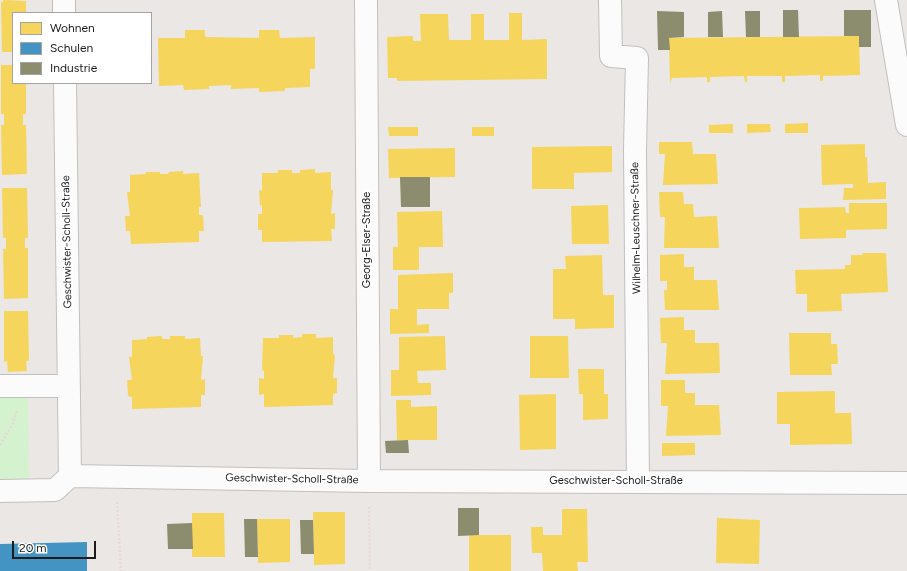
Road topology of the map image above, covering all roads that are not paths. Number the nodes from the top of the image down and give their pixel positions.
1 (64, 0) edge
2 (366, 0) edge
3 (610, 0) edge
4 (886, 0) edge
5 (64, 12) edge
6 (65, 84) edge
7 (907, 124) edge
8 (9, 386) edge
9 (68, 386) junction
10 (70, 476) junction
11 (369, 481) junction
12 (638, 481) junction
13 (907, 483) edge
14 (0, 491) edge

1 - 5 street
2 - 11 street, Georg-Elser-Straße
3 - 12 street, Wilhelm-Leuschner-Straße
4 - 7 street
6 - 9 street, Geschwister-Scholl-Straße
8 - 9 street
9 - 10 street, Geschwister-Scholl-Straße
10 - 11 street, Geschwister-Scholl-Straße
10 - 14 street
11 - 12 street, Geschwister-Scholl-Straße
12 - 13 street, Geschwister-Scholl-Straße

